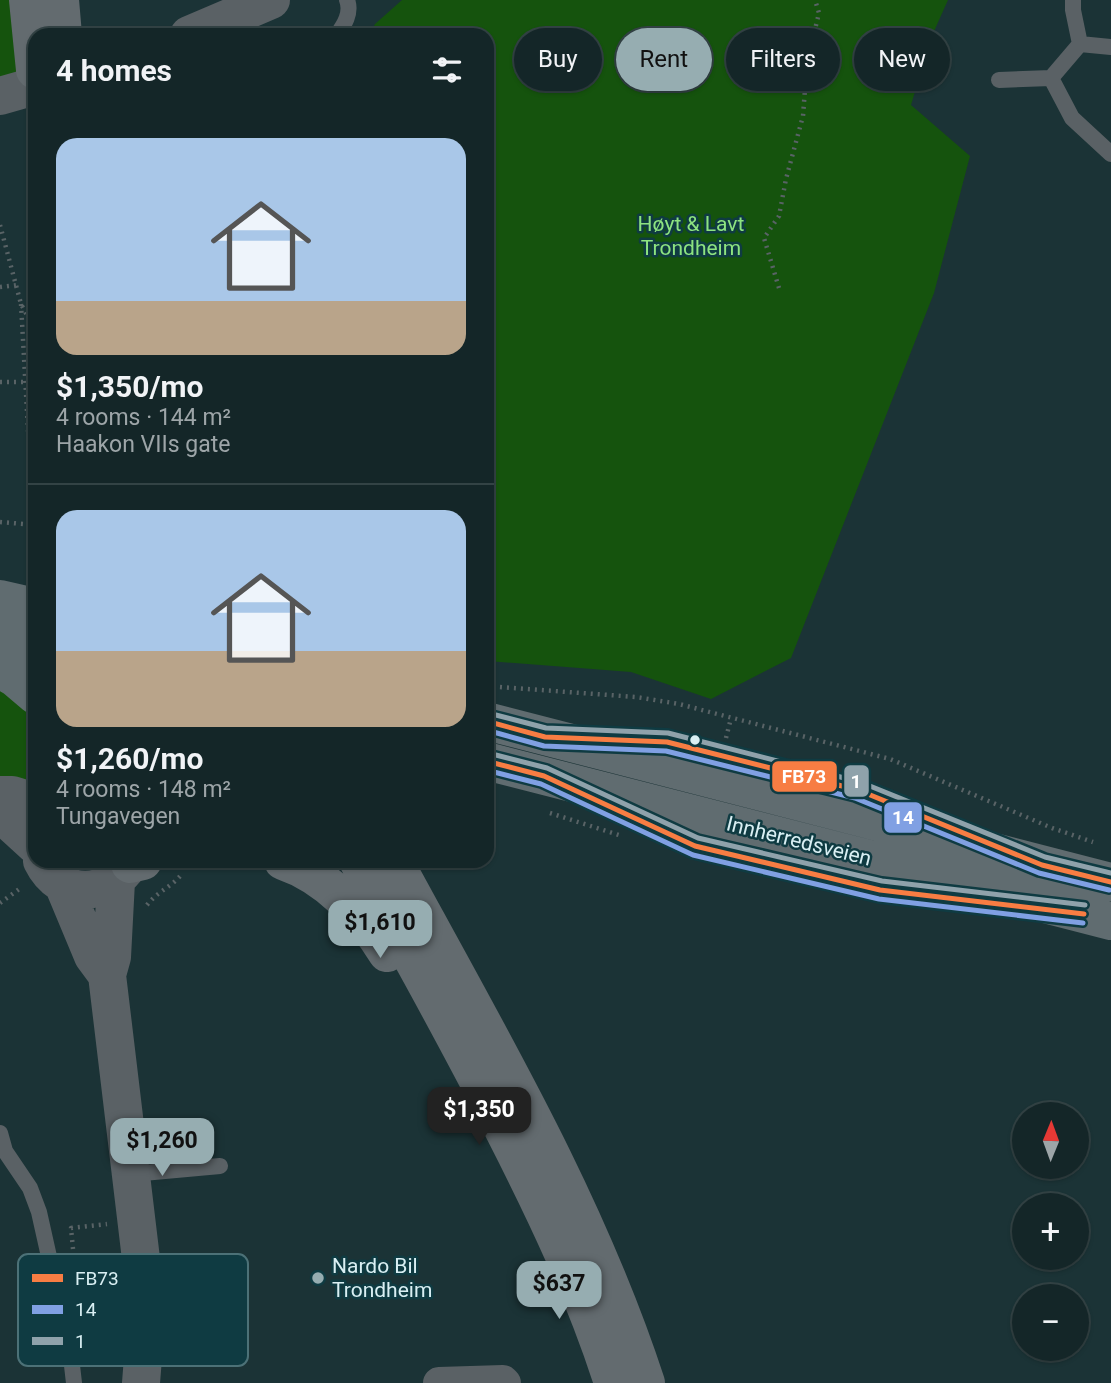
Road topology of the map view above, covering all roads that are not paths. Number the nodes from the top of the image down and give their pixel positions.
1 (28, 0) edge
2 (60, 0) edge
3 (271, 0) edge
4 (347, 0) edge
5 (1073, 0) edge
6 (31, 28) edge
7 (62, 28) edge
8 (206, 28) edge
9 (342, 28) edge
10 (1080, 44) junction
11 (1111, 47) edge
12 (1051, 78) junction
13 (999, 80) dead end
14 (28, 88) edge
15 (0, 96) edge
16 (1111, 153) edge
17 (0, 599) edge
18 (28, 605) edge
19 (0, 636) edge
20 (28, 644) edge
21 (0, 668) edge
22 (28, 689) edge
23 (494, 723) edge
24 (494, 763) edge
25 (0, 795) edge
26 (28, 800) edge
27 (0, 813) edge
28 (28, 839) edge
29 (129, 868) edge
30 (130, 868) edge
31 (297, 868) edge
32 (362, 868) edge
33 (398, 868) edge
34 (44, 876) edge
35 (1111, 882) edge
36 (1101, 918) edge
37 (107, 975) junction
38 (453, 1031) junction
39 (0, 1133) edge
40 (2, 1151) edge
41 (220, 1166) dead end
42 (132, 1174) junction
43 (48, 1254) edge
44 (141, 1254) edge
45 (439, 1383) edge
46 (505, 1383) edge
47 (613, 1383) edge
48 (646, 1383) edge

1 - 6 main road
2 - 7 main road
3 - 8 street
4 - 9 lane
5 - 10 lane
10 - 11 lane
10 - 12 lane
12 - 13 lane
12 - 16 lane
14 - 15 street
17 - 18 highway
19 - 20 highway
21 - 22 highway
23 - 35 highway, Innherredsveien
24 - 36 highway, Innherredsveien
25 - 26 street
27 - 28 street
29 - 34 street
30 - 37 street
31 - 38 main road
32 - 38 main road
33 - 48 main road
34 - 37 street
37 - 42 street
38 - 47 main road
39 - 40 lane
40 - 43 lane
41 - 42 lane
42 - 44 street
45 - 46 street

